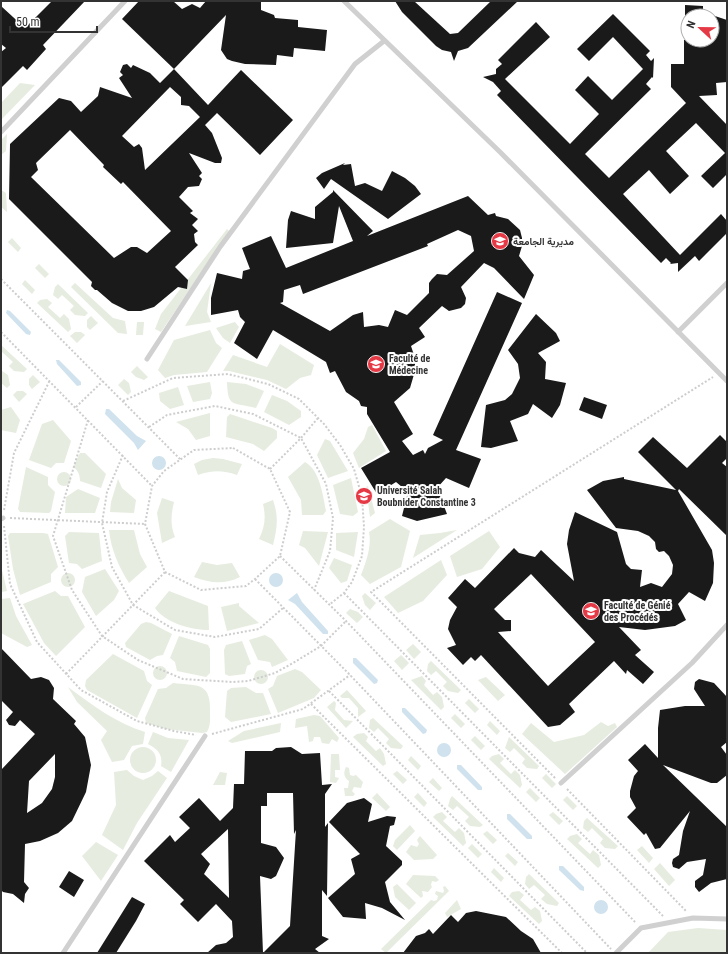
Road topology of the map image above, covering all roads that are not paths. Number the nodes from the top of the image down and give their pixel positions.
1 (125, 1) edge
2 (344, 1) edge
3 (384, 41) junction
4 (1, 132) edge
5 (727, 284) edge
6 (678, 332) junction
7 (148, 359) dead end
8 (727, 381) edge
9 (727, 625) edge
10 (205, 736) road end
11 (561, 783) road end
12 (727, 919) edge
13 (63, 953) edge
14 (615, 953) edge

1 - 4 lane
2 - 3 lane
3 - 6 lane
3 - 7 lane
5 - 6 lane
6 - 8 lane
9 - 11 lane
10 - 13 lane
12 - 14 lane

